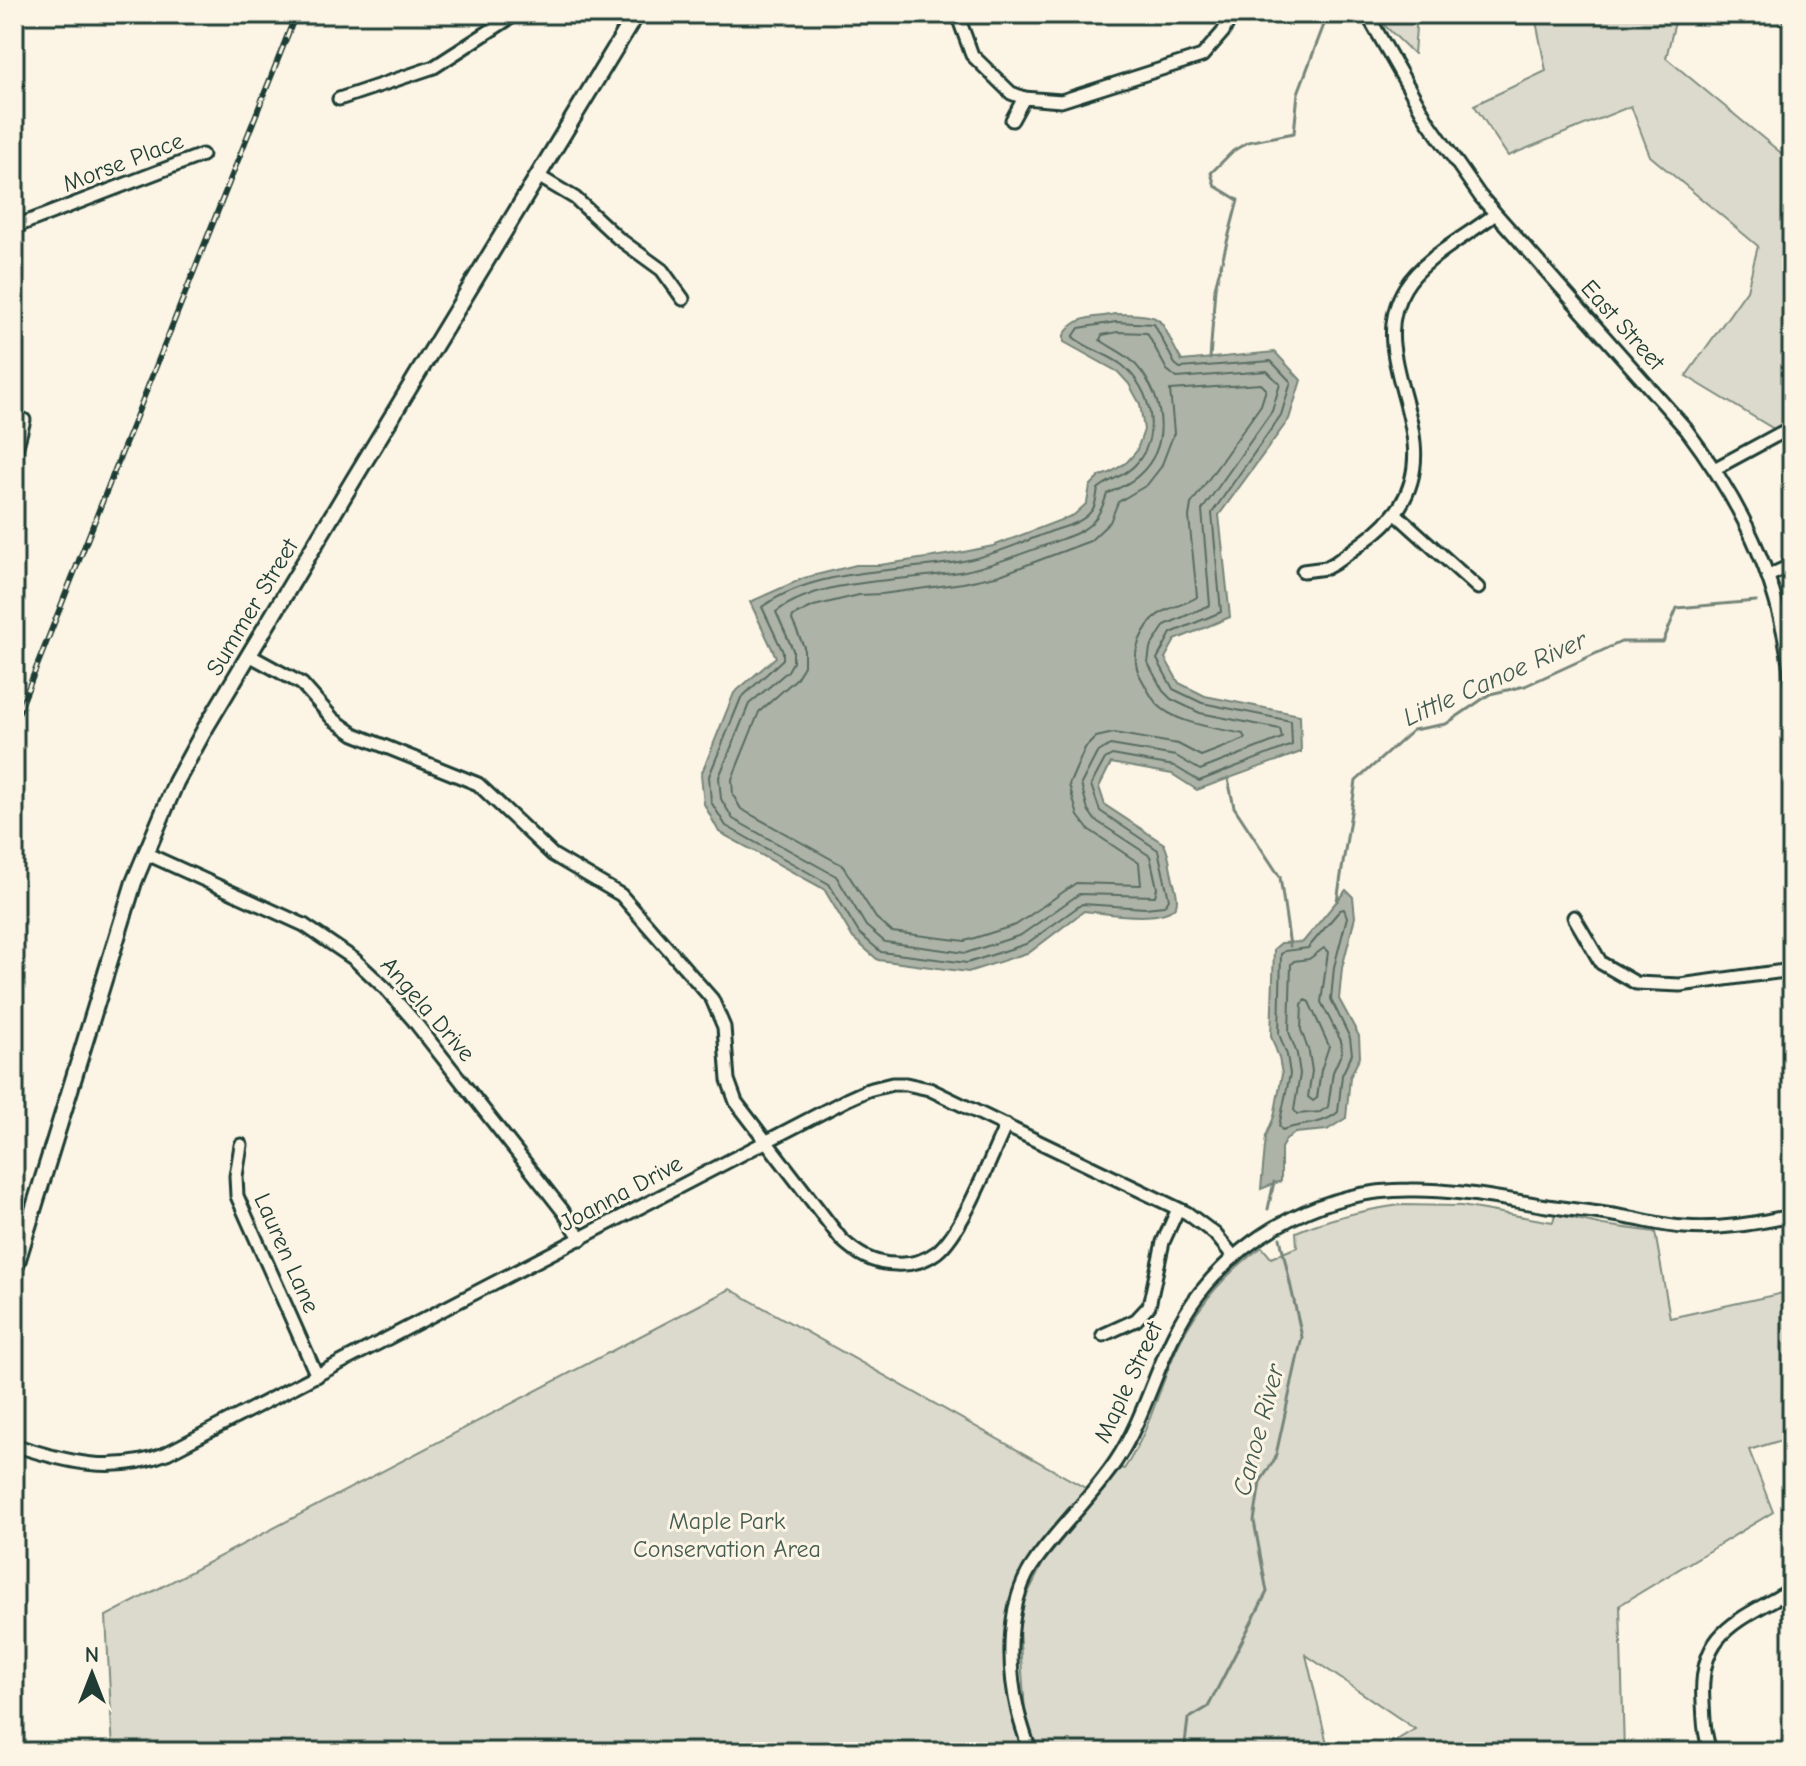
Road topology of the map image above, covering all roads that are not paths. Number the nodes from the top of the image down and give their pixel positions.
1 (516, 14) edge
2 (636, 14) edge
3 (957, 14) edge
4 (1232, 14) edge
5 (1367, 14) edge
6 (1786, 14) edge
7 (1792, 18) edge
8 (1024, 98) junction
9 (339, 99) dead end
10 (1012, 120) dead end
11 (202, 155) dead end
12 (538, 176) junction
13 (1494, 215) junction
14 (14, 227) edge
15 (683, 299) dead end
16 (24, 420) dead end
17 (1792, 427) edge
18 (14, 457) edge
19 (1716, 468) junction
20 (1395, 513) junction
21 (1792, 565) edge
22 (1303, 571) dead end
23 (1768, 576) junction
24 (1478, 588) dead end
25 (249, 655) junction
26 (1792, 689) edge
27 (145, 853) junction
28 (1574, 917) dead end
29 (1792, 970) edge
30 (1006, 1125) junction
31 (767, 1141) junction
32 (241, 1145) dead end
33 (1178, 1209) junction
34 (1792, 1216) edge
35 (581, 1239) junction
36 (1234, 1257) junction
37 (14, 1272) edge
38 (1103, 1335) dead end
39 (317, 1376) junction
40 (14, 1445) edge
41 (1792, 1589) edge
42 (1030, 1752) edge
43 (1711, 1752) edge

1 - 9 street
2 - 12 main road, Summer Street
3 - 8 street
4 - 8 street
5 - 13 street, East Street
6 - 7 street
8 - 10 street
11 - 14 street, Morse Place
12 - 15 street
12 - 25 main road, Summer Street
13 - 19 street, East Street
13 - 20 street
16 - 18 street
17 - 19 street
19 - 23 street, East Street
20 - 22 street
20 - 24 street
21 - 23 street
23 - 26 street, East Street
25 - 27 main road, Summer Street
25 - 31 street
27 - 35 street, Angela Drive
27 - 37 main road, Summer Street
28 - 29 street
30 - 31 street, Joanna Drive
30 - 31 street
30 - 33 street, Joanna Drive
31 - 35 street, Joanna Drive
32 - 39 street, Lauren Lane
33 - 36 street, Joanna Drive
33 - 38 street
34 - 36 street, Maple Street
35 - 39 street, Joanna Drive
36 - 42 street, Maple Street
39 - 40 street, Joanna Drive
41 - 43 street

